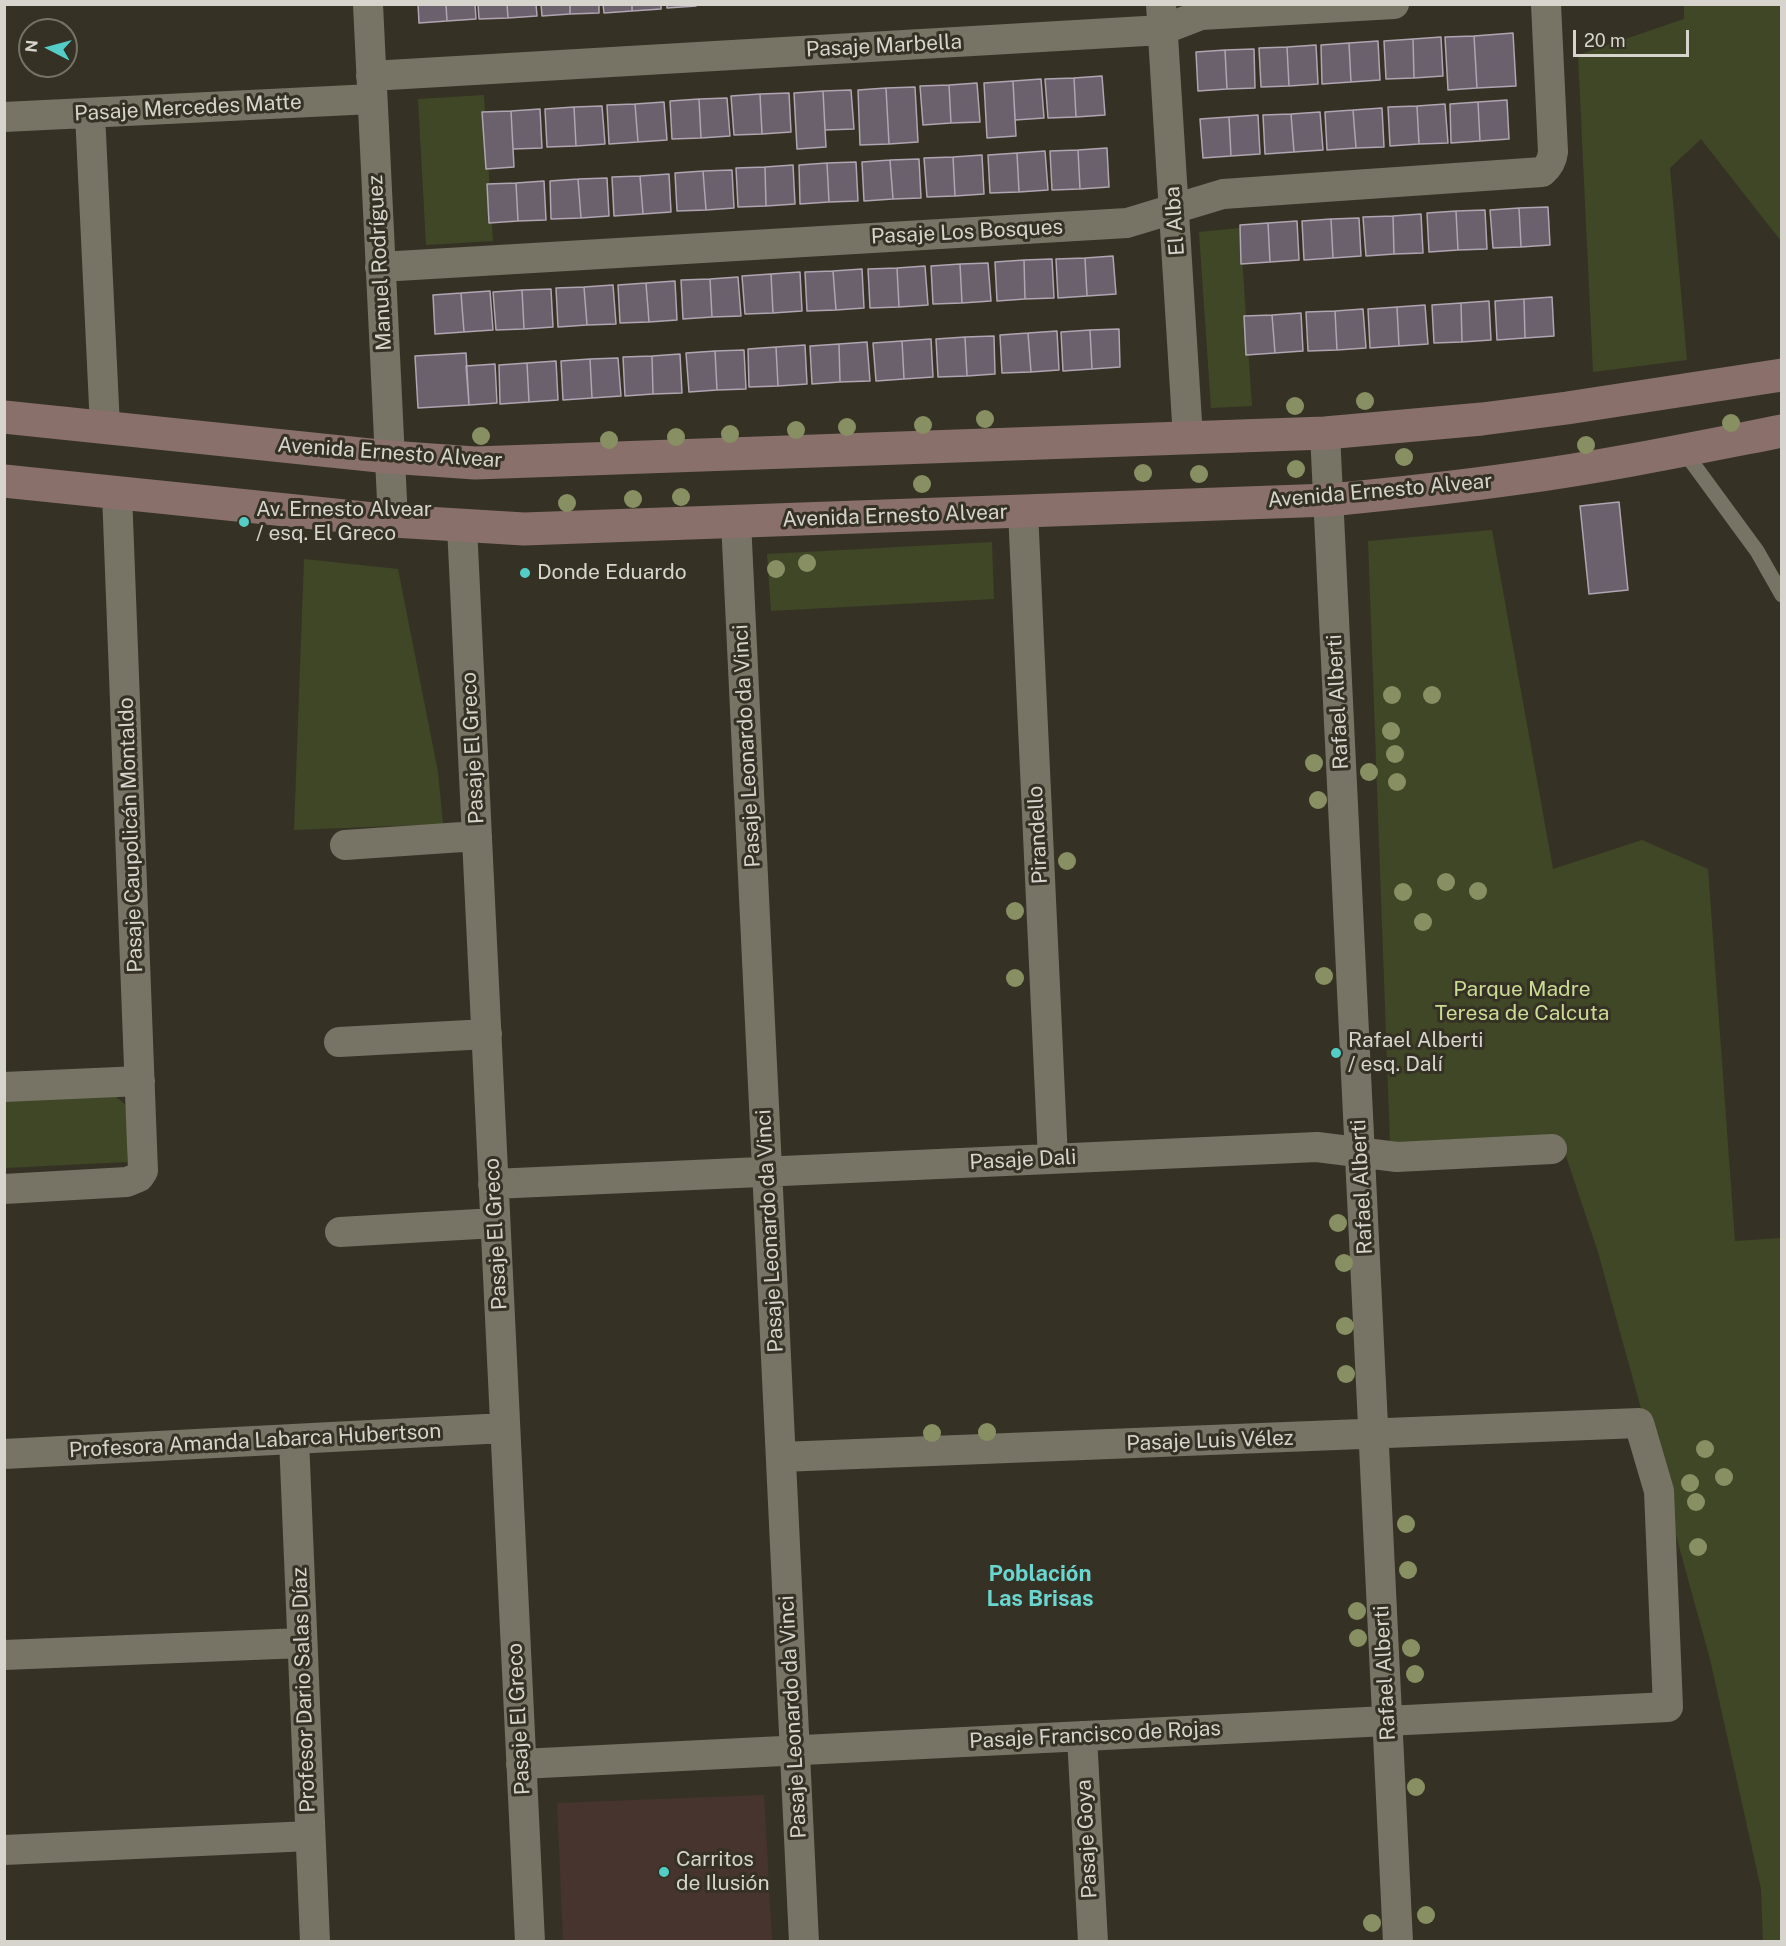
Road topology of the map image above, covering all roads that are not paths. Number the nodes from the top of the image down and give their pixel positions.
1 (368, 4) edge
2 (1394, 4) edge
3 (1546, 4) edge
4 (1162, 17) edge
5 (372, 88) junction
6 (90, 113) junction
7 (4, 117) edge
8 (1175, 209) junction
9 (380, 267) junction
10 (1782, 375) edge
11 (4, 417) edge
12 (105, 427) junction
13 (1782, 431) edge
14 (1324, 433) junction
15 (1188, 438) junction
16 (1683, 450) junction
17 (388, 457) junction
18 (4, 481) edge
19 (117, 493) junction
20 (1329, 500) junction
21 (1023, 511) junction
22 (393, 521) junction
23 (736, 521) junction
24 (462, 526) junction
25 (1782, 596) edge
26 (477, 837) junction
27 (345, 845) dead end
28 (487, 1034) junction
29 (339, 1042) dead end
30 (140, 1081) junction
31 (4, 1087) edge
32 (1552, 1149) dead end
33 (1360, 1152) junction
34 (1053, 1159) junction
35 (767, 1171) junction
36 (494, 1184) junction
37 (4, 1189) edge
38 (495, 1224) junction
39 (340, 1232) dead end
40 (505, 1428) junction
41 (1374, 1435) junction
42 (294, 1439) junction
43 (4, 1454) edge
44 (781, 1457) junction
45 (302, 1643) junction
46 (4, 1655) edge
47 (1668, 1707) joint
48 (1387, 1721) junction
49 (1082, 1736) junction
50 (794, 1750) junction
51 (521, 1764) junction
52 (310, 1836) junction
53 (4, 1850) edge
54 (315, 1941) edge
55 (530, 1941) edge
56 (804, 1941) edge
57 (1093, 1941) edge
58 (1398, 1941) edge

1 - 5 street, Manuel Rodríguez
2 - 4 street, Pasaje Marbella
3 - 8 street, Pasaje Los Bosques
4 - 5 street, Pasaje Marbella
4 - 8 street, El Alba
5 - 6 street, Pasaje Mercedes Matte
5 - 9 street, Manuel Rodríguez
6 - 7 street, Pasaje Mercedes Matte
6 - 12 street
8 - 9 street, Pasaje Los Bosques
8 - 15 street, El Alba
9 - 17 street, Manuel Rodríguez
10 - 14 main road, Avenida Ernesto Alvear
11 - 12 main road, Avenida Ernesto Alvear
12 - 17 main road, Avenida Ernesto Alvear
13 - 16 main road, Avenida Ernesto Alvear
14 - 15 main road, Avenida Ernesto Alvear
14 - 20 street, Rafael Alberti
15 - 17 main road, Avenida Ernesto Alvear
16 - 20 main road, Avenida Ernesto Alvear
16 - 25 lane
17 - 22 street, Manuel Rodríguez
18 - 19 main road, Avenida Ernesto Alvear
19 - 22 main road, Avenida Ernesto Alvear
19 - 30 street, Pasaje Caupolicán Montaldo
20 - 21 main road, Avenida Ernesto Alvear
20 - 33 street, Rafael Alberti
21 - 23 main road, Avenida Ernesto Alvear
21 - 34 street, Pirandello
22 - 24 main road, Avenida Ernesto Alvear
23 - 24 main road, Avenida Ernesto Alvear
23 - 35 street, Pasaje Leonardo da Vinci
24 - 26 street, Pasaje El Greco
26 - 27 street
26 - 28 street, Pasaje El Greco
28 - 29 street
28 - 36 street, Pasaje El Greco
30 - 31 street
30 - 37 street, Pasaje Caupolicán Montaldo
32 - 33 street, Pasaje Dali
33 - 34 street, Pasaje Dali
33 - 41 street, Rafael Alberti
34 - 35 street, Pasaje Dali
35 - 36 street, Pasaje Dali
35 - 44 street, Pasaje Leonardo da Vinci
36 - 38 street, Pasaje El Greco
38 - 39 street
38 - 40 street, Pasaje El Greco
40 - 42 street, Profesora Amanda Labarca Hubertson
40 - 51 street, Pasaje El Greco
41 - 44 street, Pasaje Luis Vélez
41 - 47 street, Pasaje Luis Vélez
41 - 48 street, Rafael Alberti
42 - 43 street, Profesora Amanda Labarca Hubertson
42 - 45 street, Profesor Dario Salas Díaz
44 - 50 street, Pasaje Leonardo da Vinci
45 - 46 street
45 - 52 street, Profesor Dario Salas Díaz
47 - 48 street, Pasaje Francisco de Rojas
48 - 49 street, Pasaje Francisco de Rojas
48 - 58 street, Rafael Alberti
49 - 50 street, Pasaje Francisco de Rojas
49 - 57 street, Pasaje Goya
50 - 51 street, Pasaje Francisco de Rojas
50 - 56 street, Pasaje Leonardo da Vinci
51 - 55 street, Pasaje El Greco
52 - 53 street
52 - 54 street, Profesor Dario Salas Díaz

